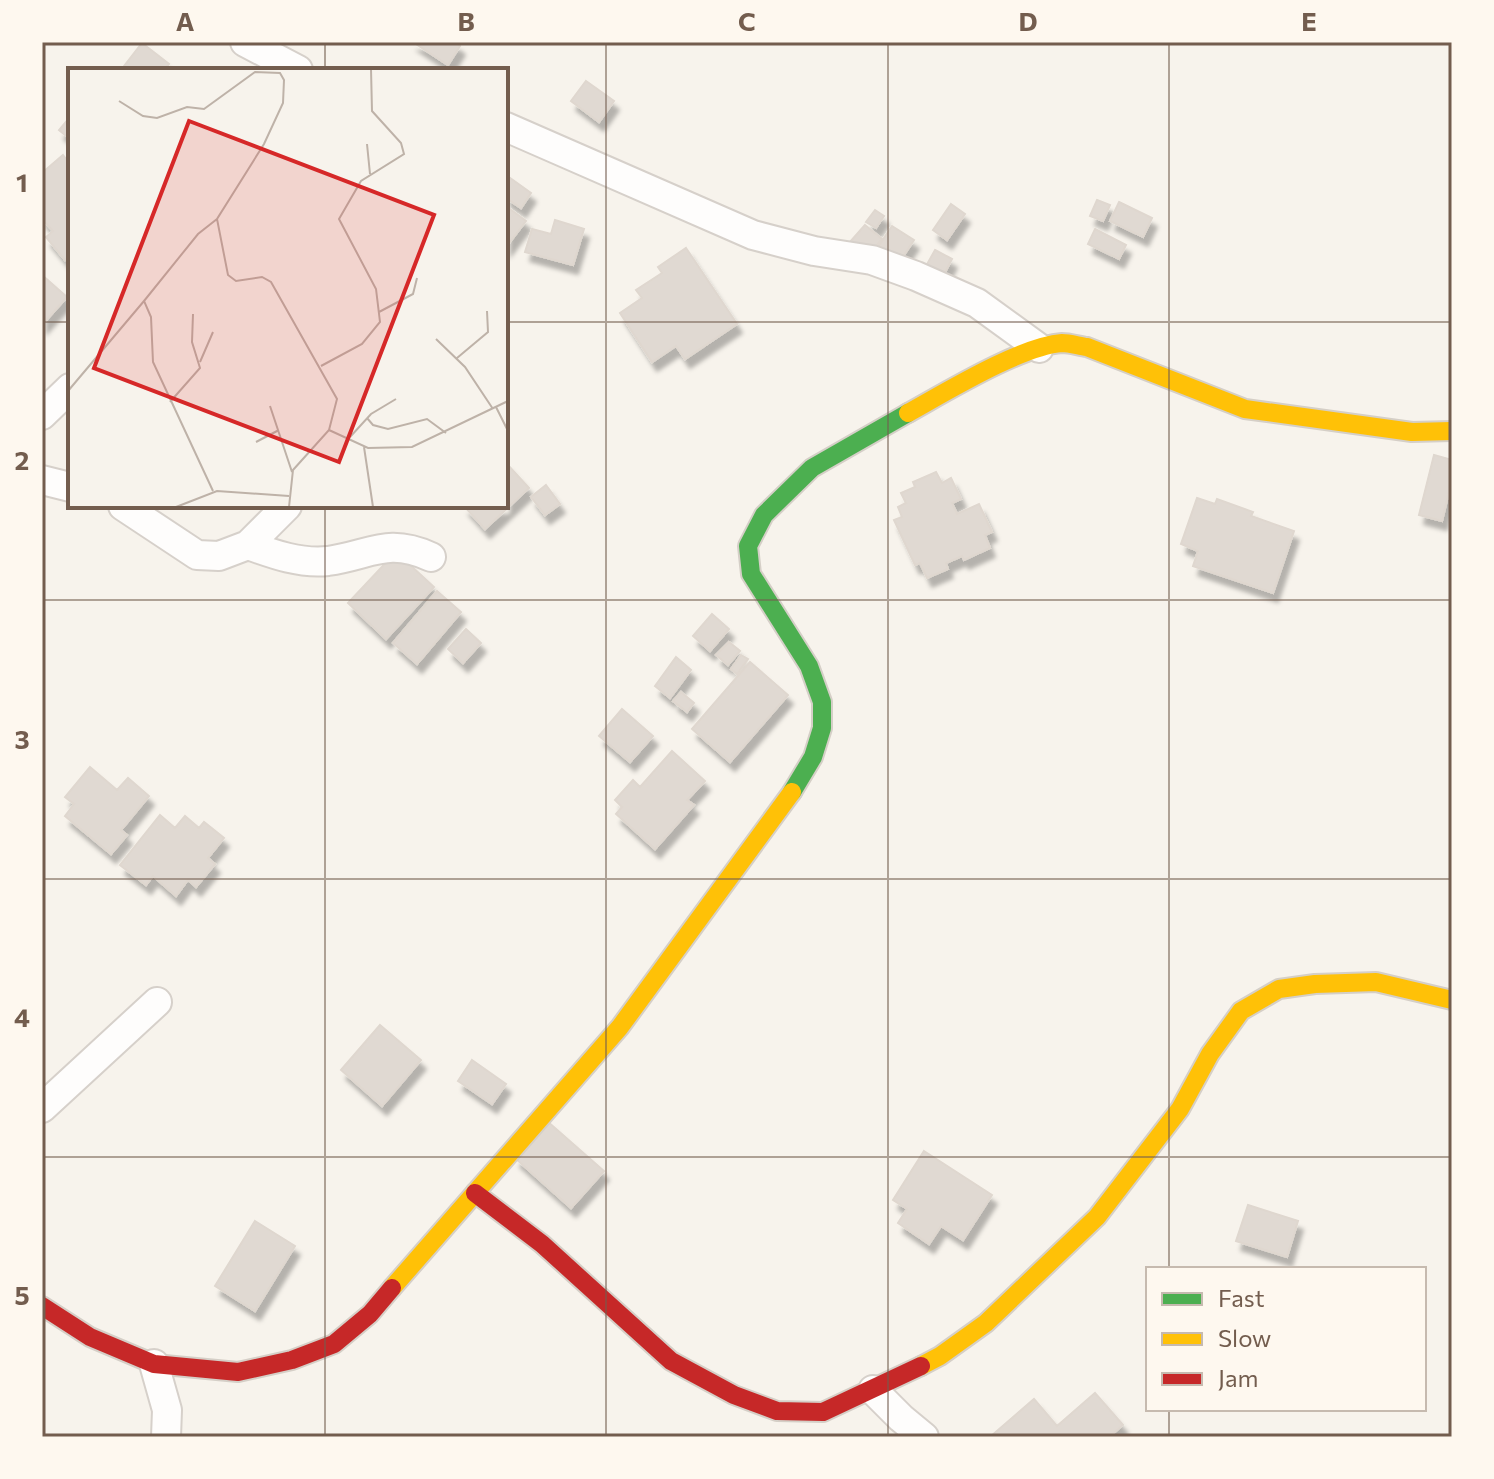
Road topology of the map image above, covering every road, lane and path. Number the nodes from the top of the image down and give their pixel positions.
1 (245, 42) edge
2 (294, 68) edge
3 (508, 128) edge
4 (1039, 348) junction
5 (68, 390) edge
6 (42, 415) edge
7 (1452, 431) edge
8 (42, 480) edge
9 (68, 486) edge
10 (126, 508) edge
11 (285, 508) edge
12 (248, 545) junction
13 (431, 557) dead end
14 (1452, 1000) edge
15 (157, 1002) dead end
16 (44, 1096) edge
17 (475, 1193) junction
18 (42, 1306) edge
19 (154, 1364) junction
20 (873, 1390) junction
21 (166, 1437) edge
22 (924, 1437) edge

1 - 2 street
3 - 4 street
4 - 7 street
4 - 17 street
5 - 6 street
8 - 9 street
10 - 12 street
11 - 12 street
12 - 13 street
14 - 20 street
15 - 16 street
17 - 19 street
17 - 20 street
18 - 19 street
19 - 21 street
20 - 22 street

